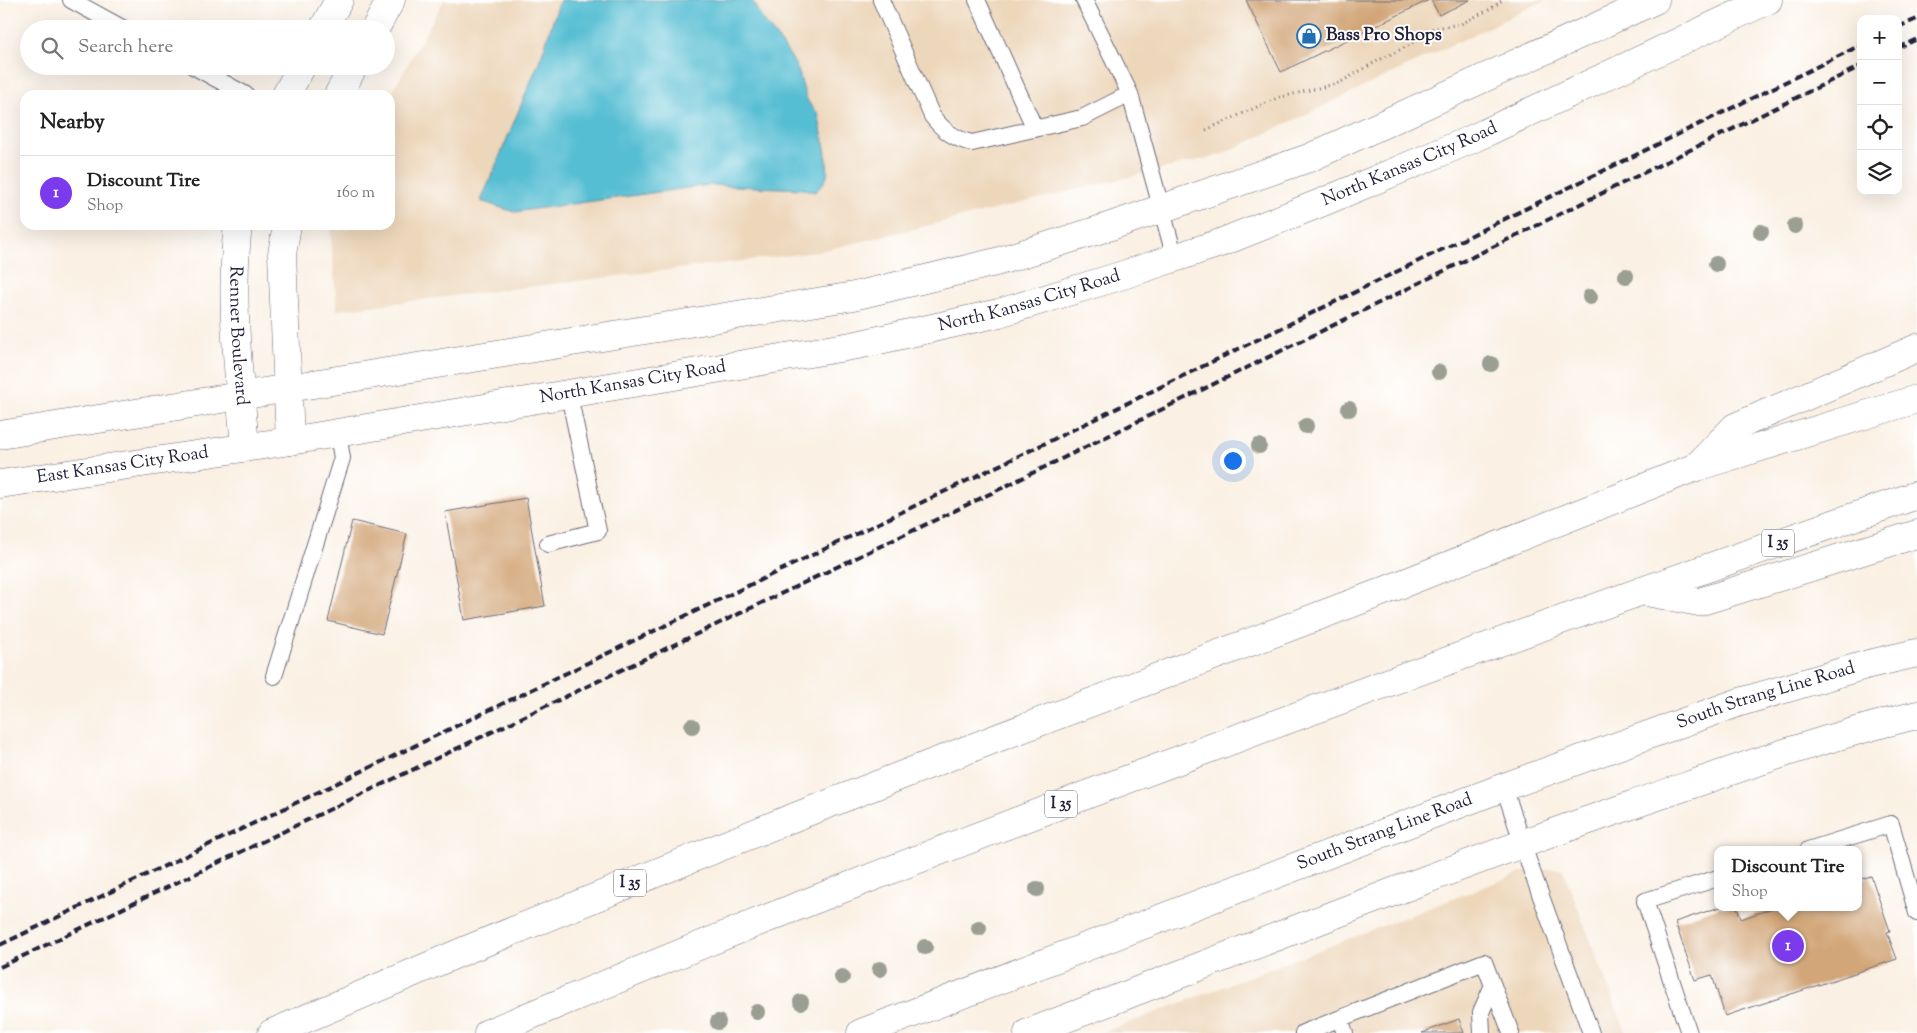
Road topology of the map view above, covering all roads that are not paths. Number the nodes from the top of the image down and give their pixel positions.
1 (71, 0) edge
2 (339, 0) edge
3 (391, 0) edge
4 (881, 0) edge
5 (976, 0) edge
6 (1084, 0) edge
7 (1655, 0) edge
8 (1768, 0) edge
9 (108, 20) edge
10 (328, 20) edge
11 (380, 20) edge
12 (210, 75) edge
13 (297, 75) edge
14 (349, 75) edge
15 (237, 90) edge
16 (289, 90) edge
17 (341, 90) edge
18 (1130, 94) junction
19 (1036, 129) junction
20 (1162, 209) junction
21 (237, 230) edge
22 (286, 230) edge
23 (1175, 258) junction
24 (1917, 348) edge
25 (287, 389) junction
26 (569, 395) junction
27 (241, 397) junction
28 (1917, 399) edge
29 (338, 434) junction
30 (0, 435) edge
31 (290, 441) junction
32 (245, 447) junction
33 (1696, 467) junction
34 (0, 484) edge
35 (1917, 494) edge
36 (1917, 534) edge
37 (548, 544) dead end
38 (1640, 590) junction
39 (1917, 653) edge
40 (274, 676) dead end
41 (1917, 715) edge
42 (1504, 787) junction
43 (1523, 843) junction
44 (1821, 846) edge
45 (1714, 879) edge
46 (1917, 913) edge
47 (1493, 985) junction
48 (1342, 1026) edge
49 (272, 1033) edge
50 (488, 1033) edge
51 (861, 1033) edge
52 (1028, 1033) edge
53 (1303, 1033) edge
54 (1482, 1033) edge
55 (1511, 1033) edge
56 (1591, 1033) edge
57 (1689, 1033) edge

1 - 9 lane
2 - 10 main road
3 - 11 main road
4 - 19 lane
5 - 19 lane
6 - 18 lane
7 - 20 main road
8 - 23 main road, North Kansas City Road
12 - 15 lane
13 - 16 main road
14 - 17 main road
18 - 19 lane
18 - 20 lane
20 - 23 lane
20 - 25 main road
21 - 27 main road, Renner Boulevard
22 - 25 main road
23 - 26 main road, North Kansas City Road
24 - 33 main road
25 - 27 main road
25 - 31 main road
26 - 29 main road, North Kansas City Road
26 - 37 lane
27 - 30 main road
27 - 32 main road, Renner Boulevard
28 - 33 main road, I 35
29 - 31 main road, North Kansas City Road
29 - 40 lane
31 - 32 main road, North Kansas City Road
32 - 34 main road, East Kansas City Road
33 - 49 main road, I 35
35 - 38 main road, I 35
36 - 38 main road
38 - 50 main road, I 35
39 - 42 main road, South Strang Line Road
41 - 43 main road
42 - 43 lane
42 - 51 main road, South Strang Line Road
43 - 52 main road
43 - 56 lane
44 - 46 lane
45 - 57 lane
47 - 48 lane
47 - 54 lane
47 - 55 lane
48 - 53 lane

